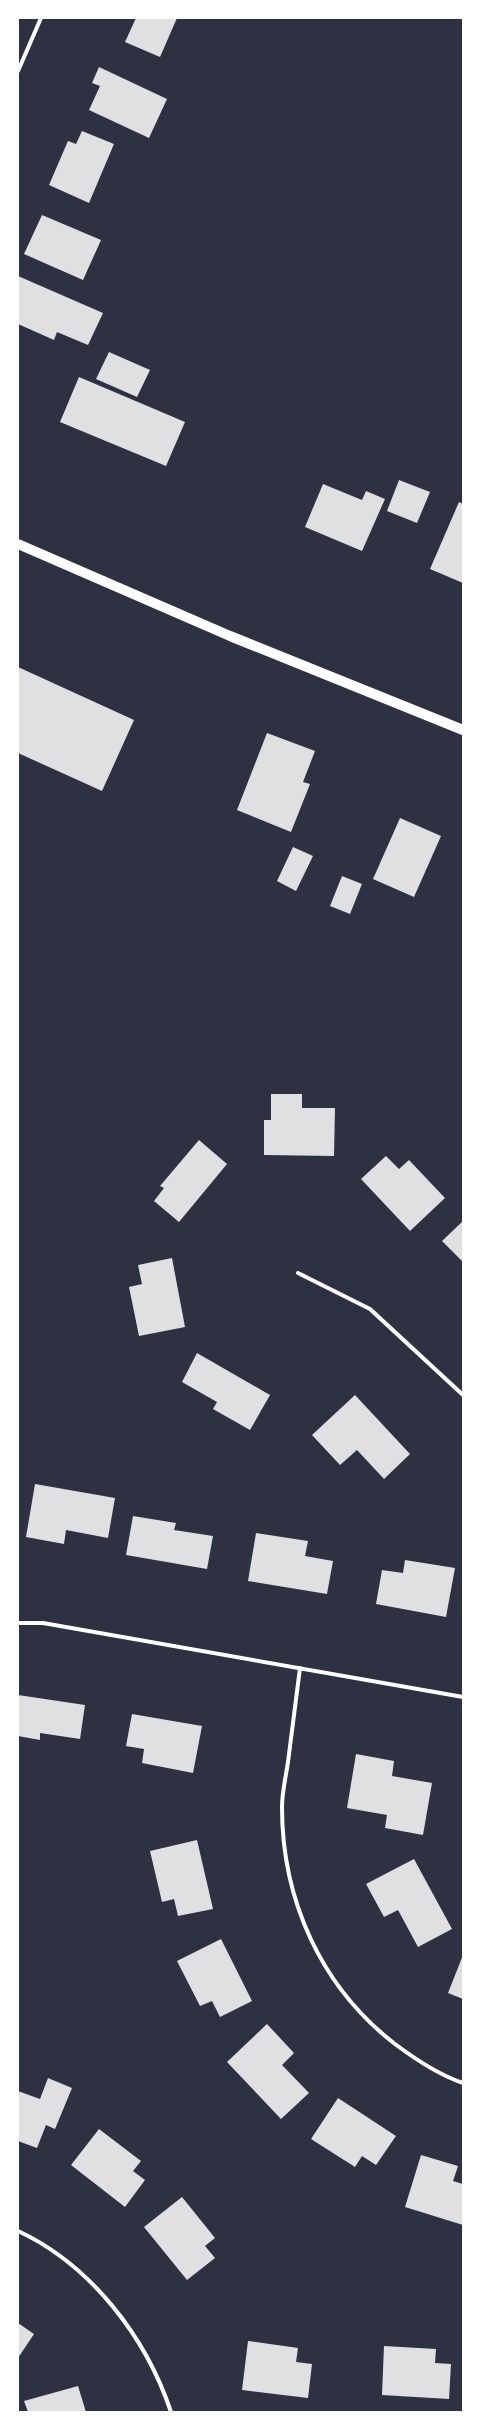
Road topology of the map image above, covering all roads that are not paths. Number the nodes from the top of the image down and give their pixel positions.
1 (41, 18) edge
2 (18, 71) edge
3 (18, 544) edge
4 (463, 730) edge
5 (298, 1273) dead end
6 (463, 1395) edge
7 (18, 1623) edge
8 (300, 1668) junction
9 (463, 1697) edge
10 (463, 2083) edge
11 (18, 2231) edge
12 (170, 2412) edge

1 - 2 street
3 - 4 main road
5 - 6 street
7 - 8 street
8 - 9 street
8 - 10 street
11 - 12 street

